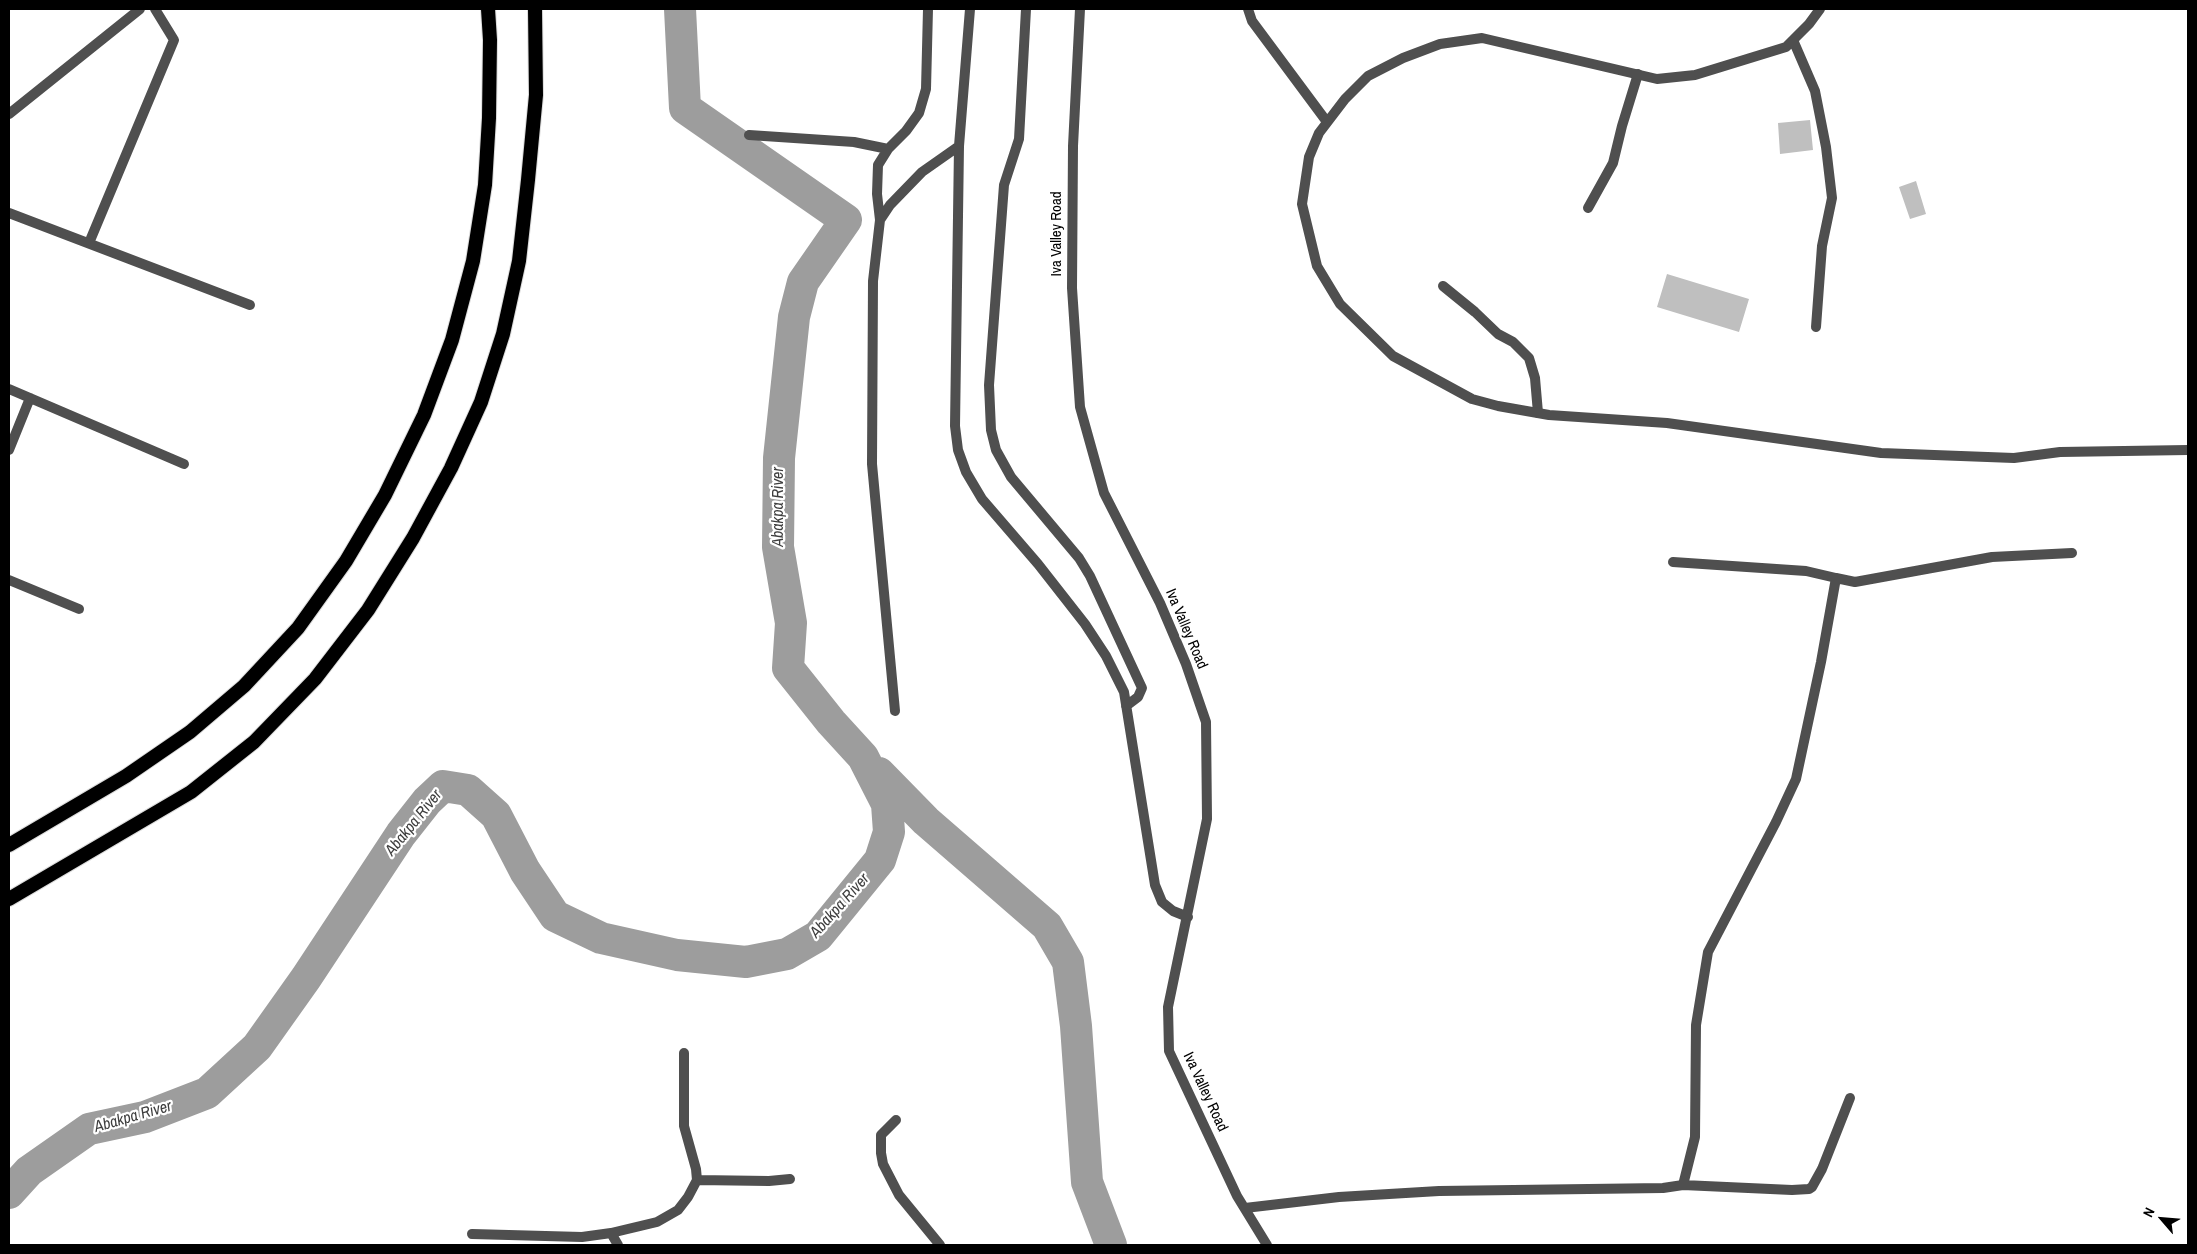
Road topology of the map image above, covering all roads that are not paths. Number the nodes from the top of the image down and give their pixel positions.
1 (140, 9) edge
2 (155, 9) edge
3 (488, 9) edge
4 (535, 9) edge
5 (928, 9) edge
6 (970, 9) edge
7 (1026, 9) edge
8 (1080, 9) edge
9 (1248, 9) edge
10 (1820, 9) edge
11 (1793, 40) junction
12 (1638, 74) junction
13 (9, 114) edge
14 (1327, 122) junction
15 (749, 135) dead end
16 (958, 146) junction
17 (888, 149) junction
18 (1588, 208) dead end
19 (9, 212) edge
20 (880, 220) junction
21 (89, 243) junction
22 (1443, 286) dead end
23 (250, 305) dead end
24 (1816, 327) dead end
25 (9, 389) edge
26 (30, 398) junction
27 (1538, 413) junction
28 (9, 450) edge
29 (2188, 450) edge
30 (184, 464) dead end
31 (2072, 553) dead end
32 (1673, 562) dead end
33 (1836, 578) junction
34 (9, 580) edge
35 (79, 609) dead end
36 (1126, 706) junction
37 (895, 711) dead end
38 (9, 845) edge
39 (9, 899) edge
40 (1188, 917) junction
41 (684, 1053) dead end
42 (1850, 1098) dead end
43 (896, 1120) dead end
44 (790, 1179) dead end
45 (696, 1180) junction
46 (1683, 1185) junction
47 (1245, 1208) junction
48 (611, 1233) junction
49 (472, 1234) dead end
50 (618, 1245) edge
51 (940, 1245) edge
52 (1267, 1245) edge

1 - 13 street
2 - 21 street
3 - 38 highway
4 - 39 highway
5 - 17 street
6 - 16 street
7 - 36 street
8 - 40 street, Iva Valley Road
9 - 14 street
10 - 11 street
11 - 12 street
11 - 24 street
12 - 14 street
12 - 18 street
14 - 27 street
15 - 17 street
16 - 20 street
16 - 36 street
17 - 20 street
19 - 21 street
20 - 37 street
21 - 23 street
22 - 27 street
25 - 26 street
26 - 28 street
26 - 30 street
27 - 29 street
31 - 33 street
32 - 33 street
33 - 46 street
34 - 35 street
36 - 40 street
40 - 47 street, Iva Valley Road
41 - 45 street
42 - 46 street
43 - 51 street
44 - 45 street
45 - 48 street
46 - 47 street
47 - 52 street, Iva Valley Road
48 - 49 street
48 - 50 street

